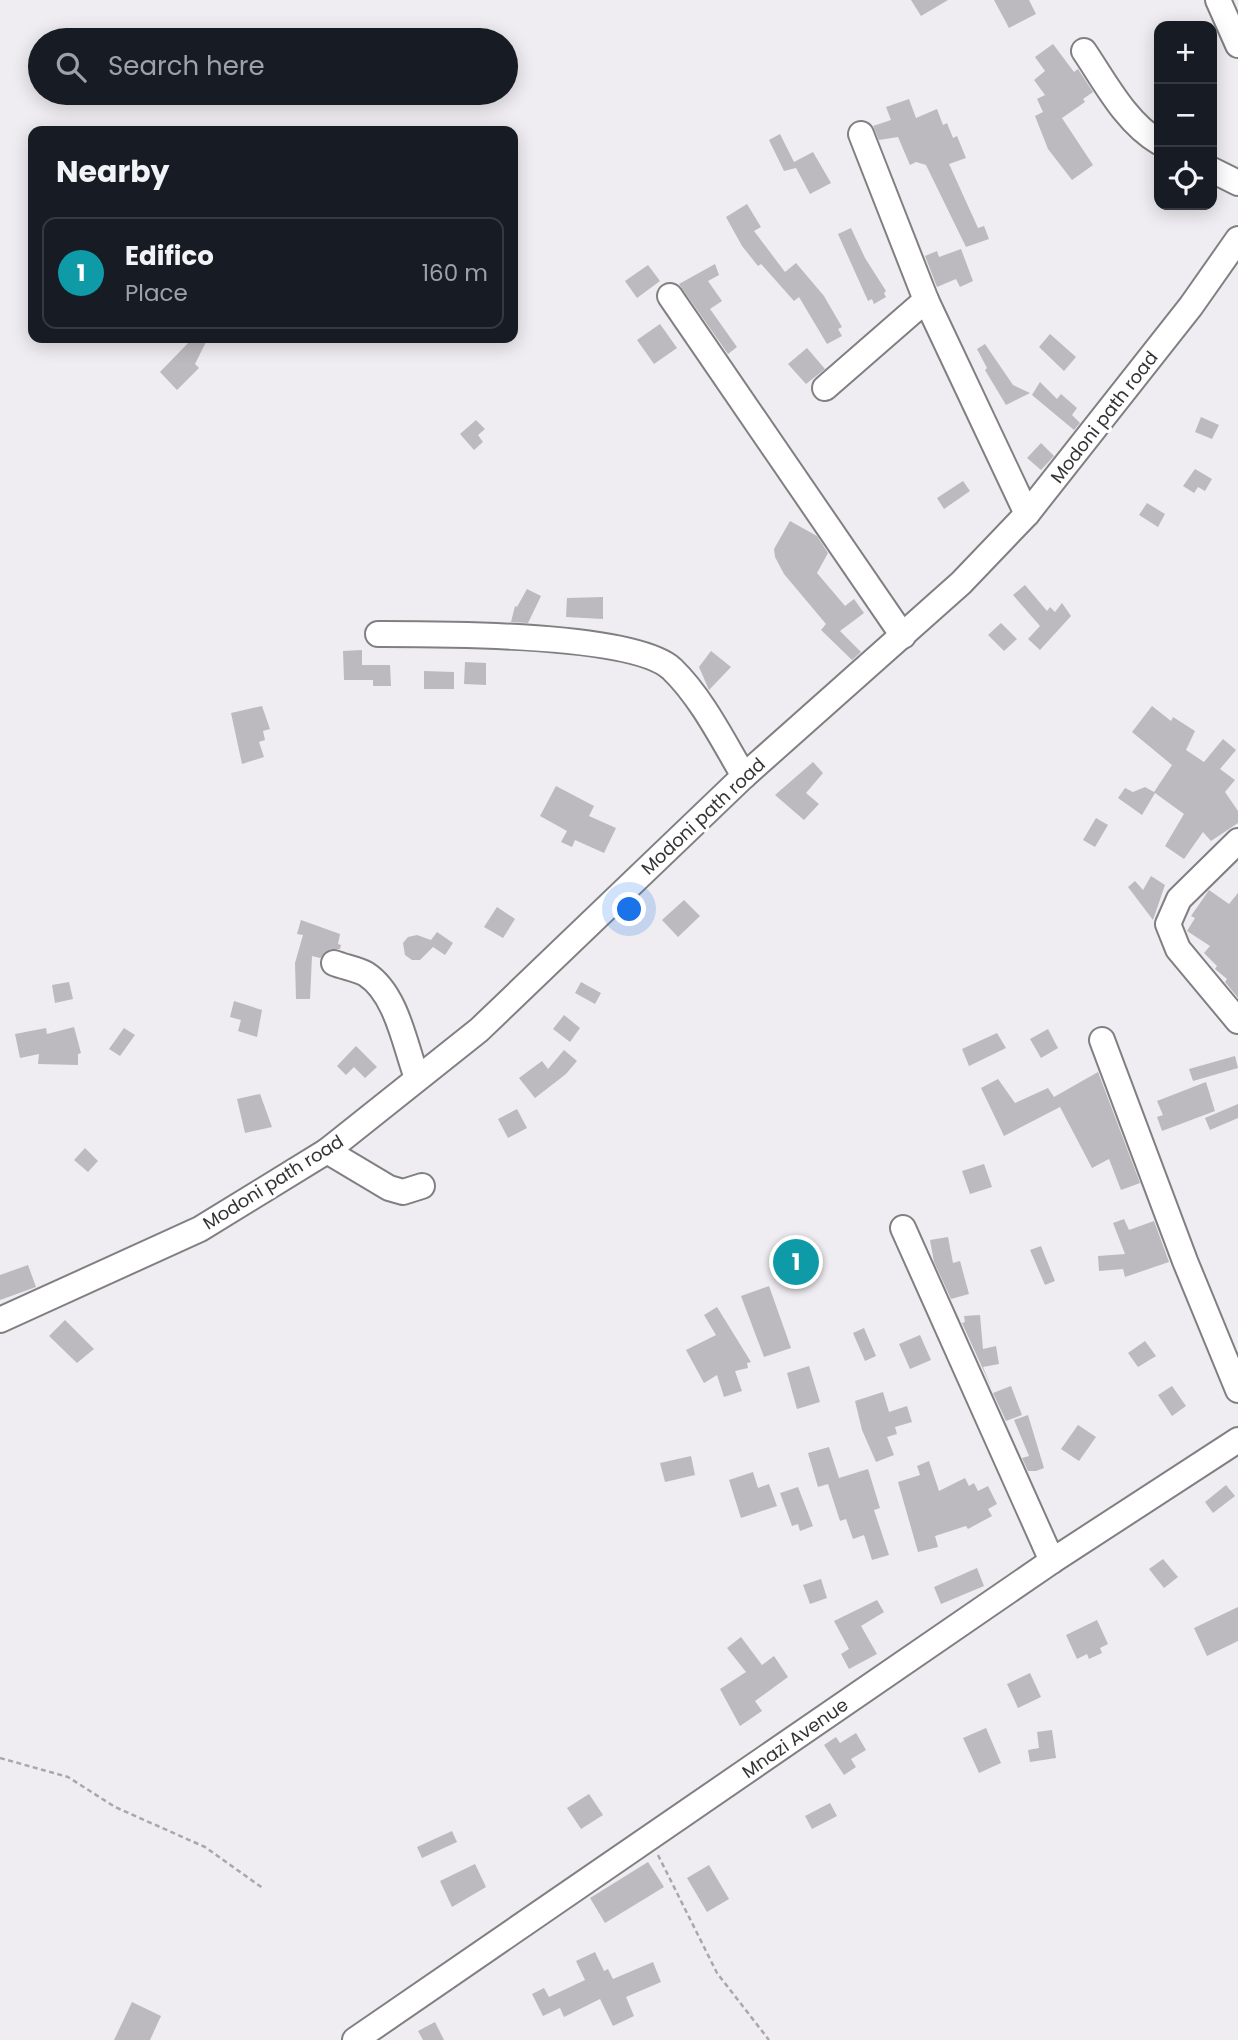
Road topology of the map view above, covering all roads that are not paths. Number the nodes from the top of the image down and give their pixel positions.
1 (1218, 0) edge
2 (1238, 45) edge
3 (1084, 51) dead end
4 (860, 135) dead end
5 (1154, 137) edge
6 (1217, 172) edge
7 (1238, 183) edge
8 (1238, 239) edge
9 (670, 296) dead end
10 (926, 300) junction
11 (825, 388) dead end
12 (1027, 514) junction
13 (377, 634) dead end
14 (903, 636) junction
15 (744, 776) junction
16 (1238, 841) edge
17 (334, 963) dead end
18 (1238, 1021) edge
19 (1102, 1040) dead end
20 (417, 1078) junction
21 (327, 1151) junction
22 (422, 1186) dead end
23 (903, 1228) dead end
24 (0, 1320) edge
25 (1238, 1390) edge
26 (1238, 1440) edge
27 (1052, 1561) junction
28 (355, 2040) edge

1 - 2 street
3 - 5 street
4 - 10 street
6 - 7 street
8 - 12 street, Modoni path road
9 - 14 street
10 - 11 street
10 - 12 street
12 - 14 street, Modoni path road
13 - 15 street
14 - 15 street, Modoni path road
15 - 20 street, Modoni path road
16 - 18 street
17 - 20 street
19 - 25 street
20 - 21 street, Modoni path road
21 - 22 street
21 - 24 street, Modoni path road
23 - 27 street
26 - 27 street, Mnazi Avenue
27 - 28 street, Mnazi Avenue

